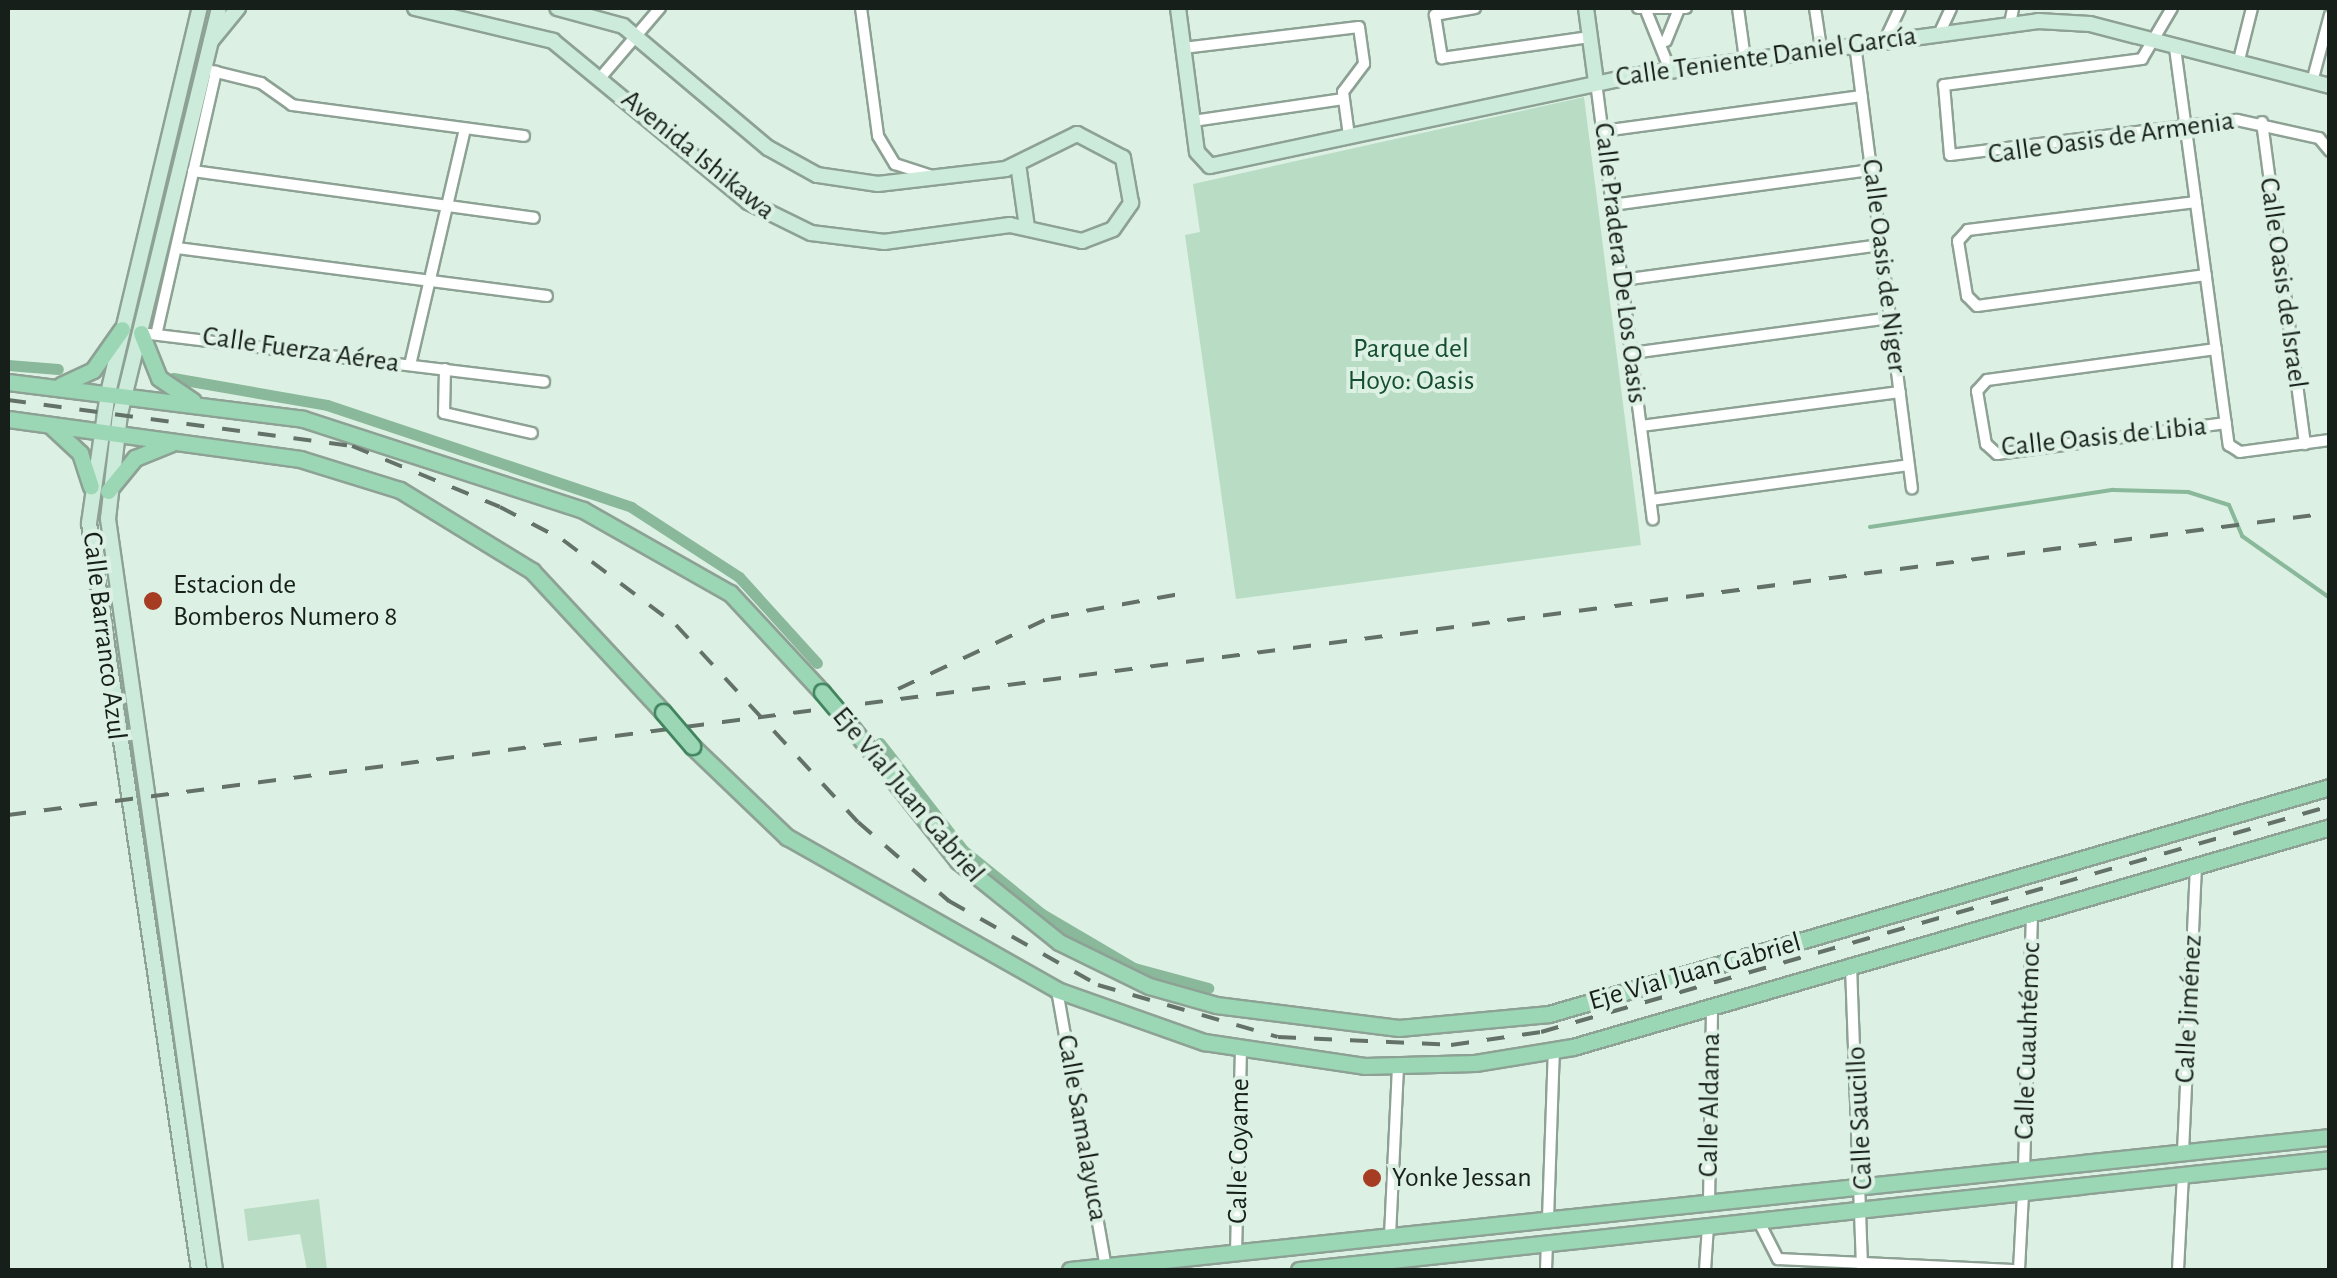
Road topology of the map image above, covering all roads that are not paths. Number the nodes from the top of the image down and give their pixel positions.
1 (200, 8) edge
2 (218, 8) edge
3 (238, 8) edge
4 (416, 8) edge
5 (557, 8) edge
6 (660, 8) edge
7 (861, 8) edge
8 (1178, 8) edge
9 (1476, 8) edge
10 (1586, 8) edge
11 (1682, 8) edge
12 (1738, 8) edge
13 (1815, 8) edge
14 (1892, 8) edge
15 (1900, 8) edge
16 (1952, 8) edge
17 (2013, 8) edge
18 (2091, 8) edge
19 (2172, 8) edge
20 (2252, 8) edge
21 (1643, 10) edge
22 (2330, 15) edge
23 (1894, 21) junction
24 (2010, 24) junction
25 (2090, 24) junction
26 (1940, 32) junction
27 (636, 35) junction
28 (1590, 37) junction
29 (1885, 40) junction
30 (1666, 41) junction
31 (210, 42) junction
32 (2156, 43) junction
33 (1856, 44) junction
34 (1183, 48) junction
35 (1820, 48) junction
36 (2175, 48) junction
37 (1745, 59) junction
38 (2238, 64) junction
39 (1670, 70) junction
40 (210, 71) junction
41 (601, 77) junction
42 (1596, 82) junction
43 (2312, 82) junction
44 (2330, 86) edge
45 (1862, 96) junction
46 (1343, 99) junction
47 (1193, 122) junction
48 (2262, 122) junction
49 (2185, 127) junction
50 (465, 129) junction
51 (1602, 131) junction
52 (524, 136) dead end
53 (1349, 136) junction
54 (2327, 146) edge
55 (1018, 164) junction
56 (193, 170) junction
57 (1872, 170) junction
58 (937, 178) junction
59 (2196, 202) junction
60 (1612, 206) junction
61 (447, 207) junction
62 (534, 218) dead end
63 (1027, 227) junction
64 (1881, 245) junction
65 (176, 248) junction
66 (2206, 275) junction
67 (1622, 280) junction
68 (428, 285) junction
69 (547, 296) dead end
70 (1890, 318) junction
71 (122, 329) junction
72 (149, 332) junction
73 (2216, 350) junction
74 (1632, 353) junction
75 (410, 364) junction
76 (445, 369) junction
77 (8, 382) edge
78 (544, 382) dead end
79 (45, 387) junction
80 (1900, 392) junction
81 (116, 394) junction
82 (201, 405) junction
83 (8, 419) edge
84 (2226, 423) junction
85 (48, 424) junction
86 (1641, 426) junction
87 (108, 432) junction
88 (532, 433) dead end
89 (2330, 440) edge
90 (178, 441) junction
91 (2305, 444) junction
92 (1909, 465) junction
93 (91, 486) junction
94 (1912, 488) dead end
95 (108, 491) junction
96 (1651, 500) junction
97 (1653, 519) dead end
98 (2330, 787) edge
99 (2330, 826) edge
100 (2196, 867) junction
101 (2032, 913) junction
102 (1852, 966) junction
103 (1057, 990) junction
104 (1712, 1007) junction
105 (1241, 1050) junction
106 (1554, 1051) junction
107 (1398, 1066) junction
108 (2330, 1137) edge
109 (2183, 1152) junction
110 (2330, 1159) edge
111 (2024, 1169) junction
112 (2183, 1174) junction
113 (1865, 1186) junction
114 (2023, 1194) junction
115 (1708, 1202) junction
116 (1865, 1212) junction
117 (1548, 1219) junction
118 (1758, 1220) junction
119 (192, 1225) junction
120 (1708, 1226) junction
121 (1390, 1236) junction
122 (1547, 1244) junction
123 (1236, 1253) junction
124 (214, 1266) edge
125 (1106, 1266) junction
126 (1387, 1266) edge
127 (1862, 1268) edge
128 (198, 1270) edge
129 (1070, 1270) edge
130 (1299, 1270) edge
131 (1546, 1270) edge
132 (1706, 1270) edge
133 (2016, 1270) edge
134 (2178, 1270) edge

1 - 71 street, Calle Barranco Azul
2 - 31 street, Calle Barranco Azul
3 - 31 street
4 - 41 street, Avenida Ishikawa
5 - 27 street, Avenida Ishikawa
6 - 27 street
7 - 58 street
8 - 34 street
9 - 28 street
10 - 28 street, Calle Pradera De Los Oasis
11 - 21 street
11 - 30 street
12 - 37 street
13 - 35 street
14 - 23 street
15 - 23 street
16 - 26 street
17 - 24 street
18 - 25 street
19 - 32 street
20 - 38 street
21 - 30 street
22 - 43 street
23 - 29 street
24 - 25 street, Calle Teniente Daniel García
24 - 26 street, Calle Teniente Daniel García
25 - 32 street, Calle Teniente Daniel García
26 - 29 street, Calle Teniente Daniel García
27 - 41 street
27 - 58 street, Avenida Ishikawa
28 - 42 street, Calle Pradera De Los Oasis
29 - 33 street, Calle Teniente Daniel García
30 - 39 street
31 - 40 street, Calle Barranco Azul
32 - 36 street, Calle Teniente Daniel García
32 - 49 street, Calle Oasis de Armenia
33 - 35 street, Calle Teniente Daniel García
33 - 45 street, Calle Oasis de Niger
34 - 46 street
34 - 47 street
35 - 37 street, Calle Teniente Daniel García
36 - 38 street, Calle Teniente Daniel García
36 - 49 street
37 - 39 street, Calle Teniente Daniel García
38 - 43 street, Calle Teniente Daniel García
39 - 42 street, Calle Teniente Daniel García
40 - 50 street
40 - 56 street
40 - 72 street, Calle Barranco Azul
41 - 63 street, Avenida Ishikawa
42 - 51 street, Calle Pradera De Los Oasis
42 - 53 street, Calle Teniente Daniel García
43 - 44 street, Calle Teniente Daniel García
45 - 51 street
45 - 57 street, Calle Oasis de Niger
46 - 47 street
46 - 53 street
47 - 53 street, Calle Teniente Daniel García
48 - 49 street, Calle Oasis de Armenia
48 - 54 street, Calle Oasis de Armenia
48 - 91 street, Calle Oasis de Israel
49 - 59 street
50 - 52 street
50 - 61 street
51 - 60 street, Calle Pradera De Los Oasis
55 - 58 street, Avenida Ishikawa
55 - 63 street
55 - 63 street, Avenida Ishikawa
56 - 61 street
56 - 65 street
57 - 60 street
57 - 64 street, Calle Oasis de Niger
59 - 66 street
59 - 66 street
60 - 67 street, Calle Pradera De Los Oasis
61 - 62 street
61 - 68 street
64 - 67 street
64 - 70 street, Calle Oasis de Niger
65 - 68 street
65 - 72 street
66 - 73 street
67 - 74 street, Calle Pradera De Los Oasis
68 - 69 street
68 - 75 street
70 - 74 street
70 - 80 street, Calle Oasis de Niger
71 - 79 main road
71 - 81 street, Calle Barranco Azul
72 - 75 street, Calle Fuerza Aérea
72 - 81 street, Calle Barranco Azul
72 - 82 main road
73 - 84 street
73 - 84 street, Calle Oasis de Libia
74 - 86 street, Calle Pradera De Los Oasis
75 - 76 street, Calle Fuerza Aérea
76 - 78 street, Calle Fuerza Aérea
76 - 88 street
77 - 79 main road, Eje Vial Juan Gabriel
79 - 81 main road, Eje Vial Juan Gabriel
80 - 86 street
80 - 92 street, Calle Oasis de Niger
81 - 82 main road, Eje Vial Juan Gabriel
81 - 87 street, Calle Barranco Azul
82 - 98 main road, Eje Vial Juan Gabriel, bridge
83 - 85 main road, Eje Vial Juan Gabriel
84 - 91 street
85 - 87 main road, Eje Vial Juan Gabriel
85 - 93 main road
86 - 96 street, Calle Pradera De Los Oasis
87 - 90 main road, Eje Vial Juan Gabriel
87 - 93 street, Calle Barranco Azul
87 - 95 street, Calle Barranco Azul
89 - 91 street
90 - 95 main road
90 - 103 main road, Eje Vial Juan Gabriel, bridge
92 - 94 street, Calle Oasis de Niger
92 - 96 street
93 - 119 street, Calle Barranco Azul
95 - 124 street, Calle Barranco Azul
96 - 97 street, Calle Pradera De Los Oasis
99 - 100 main road, Eje Vial Juan Gabriel
100 - 101 main road, Eje Vial Juan Gabriel
100 - 109 street, Calle Jiménez
101 - 102 main road, Eje Vial Juan Gabriel
101 - 111 street, Calle Cuauhtémoc
102 - 104 main road, Eje Vial Juan Gabriel
102 - 113 street, Calle Saucillo
103 - 105 main road, Eje Vial Juan Gabriel
103 - 125 street, Calle Samalayuca
104 - 106 main road, Eje Vial Juan Gabriel
104 - 115 street, Calle Aldama
105 - 107 main road, Eje Vial Juan Gabriel
105 - 123 street, Calle Coyame
106 - 107 main road, Eje Vial Juan Gabriel
106 - 117 street
107 - 121 street
108 - 109 main road
109 - 111 main road
110 - 112 main road
111 - 113 main road
112 - 114 main road
112 - 134 street
113 - 115 main road
113 - 116 street, Calle Saucillo
114 - 116 main road
114 - 133 street
115 - 117 main road
116 - 118 main road
116 - 127 street, Calle Saucillo
117 - 121 main road
118 - 120 main road
118 - 127 street
119 - 124 street
119 - 128 street, Calle Barranco Azul
120 - 122 main road
120 - 132 street
121 - 123 main road
122 - 126 main road
122 - 131 street
123 - 125 main road
125 - 129 main road
126 - 130 main road
127 - 133 street

